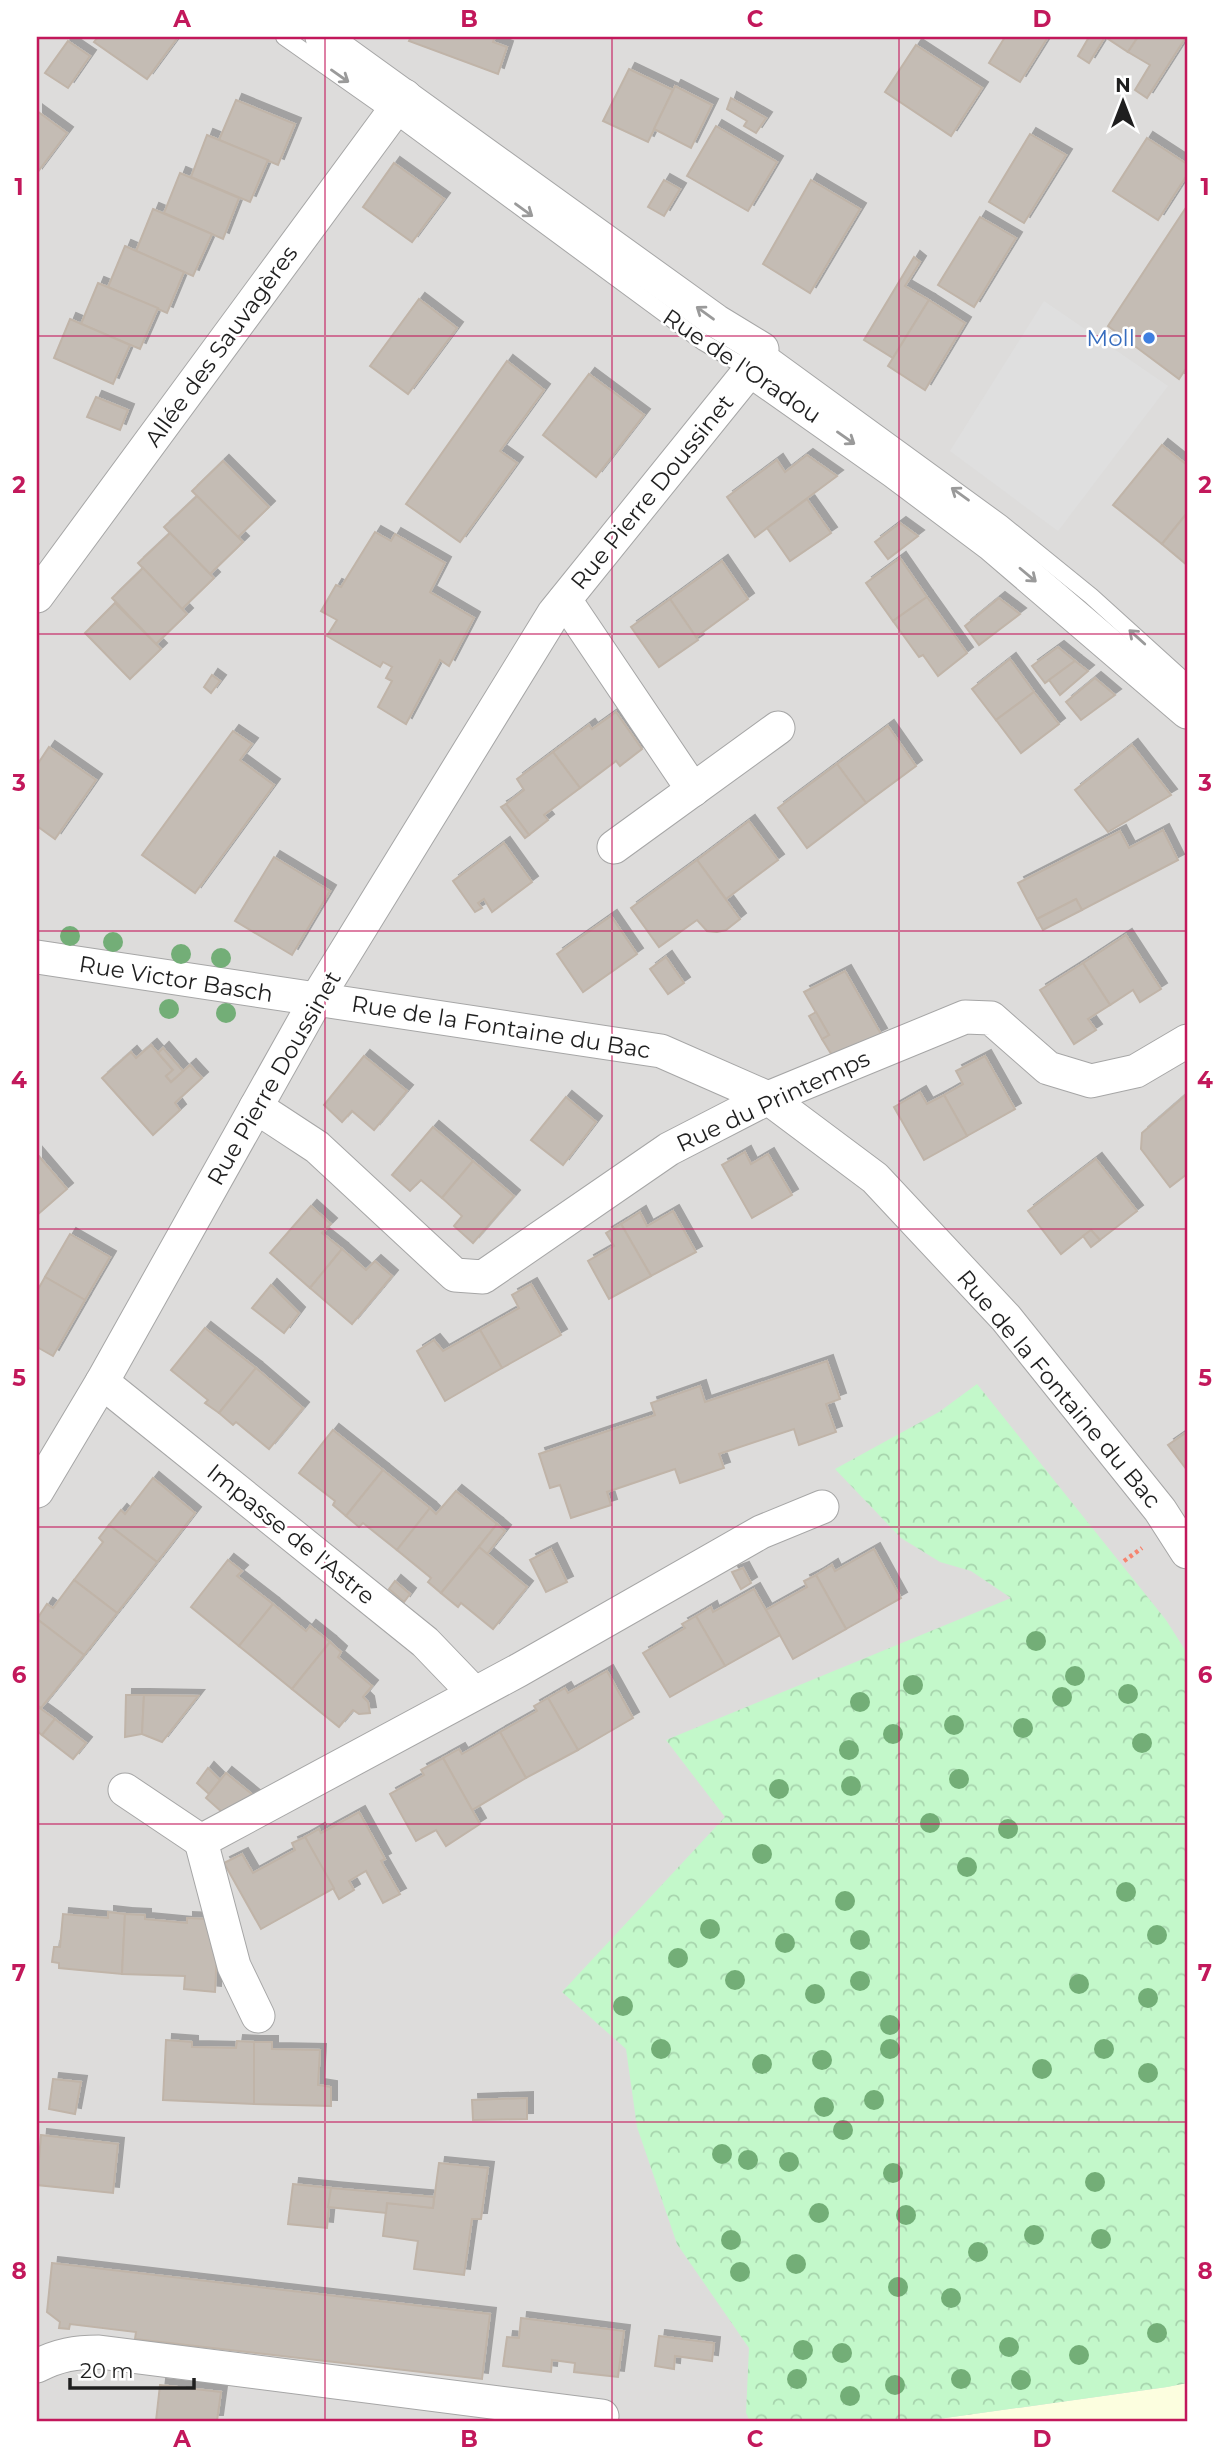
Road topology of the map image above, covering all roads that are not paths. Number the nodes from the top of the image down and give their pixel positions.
1 (284, 37) edge
2 (322, 37) edge
3 (398, 104) junction
4 (756, 360) junction
5 (37, 597) edge
6 (565, 600) junction
7 (1187, 683) edge
8 (1187, 712) edge
9 (778, 728) dead end
10 (693, 790) junction
11 (614, 847) dead end
12 (37, 957) edge
13 (316, 1000) junction
14 (1187, 1041) edge
15 (768, 1098) junction
16 (256, 1107) junction
17 (102, 1382) junction
18 (37, 1491) edge
19 (822, 1507) dead end
20 (1187, 1552) edge
21 (474, 1693) junction
22 (125, 1790) dead end
23 (201, 1841) junction
24 (258, 2016) dead end
25 (37, 2366) edge
26 (602, 2416) dead end

1 -> 3 lane, Rue de l'Oradou
2 - 3 street, Rue de l'Oradou
3 - 4 street, Rue de l'Oradou
3 - 5 street, Allée des Sauvagères
4 - 6 street, Rue Pierre Doussinet
7 -> 4 lane, Rue de l'Oradou
4 -> 8 street, Rue de l'Oradou
6 - 10 street, Rue Pierre Doussinet
6 - 13 street, Rue Pierre Doussinet
9 - 10 street
10 - 11 street
12 - 13 street, Rue Victor Basch
13 - 15 street, Rue de la Fontaine du Bac
13 - 16 street, Rue Pierre Doussinet
14 - 15 street, Rue du Printemps
15 - 16 street, Rue du Printemps
15 - 20 street, Rue de la Fontaine du Bac
16 - 17 street, Rue Pierre Doussinet
17 - 18 street, Rue Pierre Doussinet
17 - 21 street, Impasse de l'Astre
19 - 21 street
21 - 23 street
22 - 23 street
23 - 24 street
25 - 26 street

